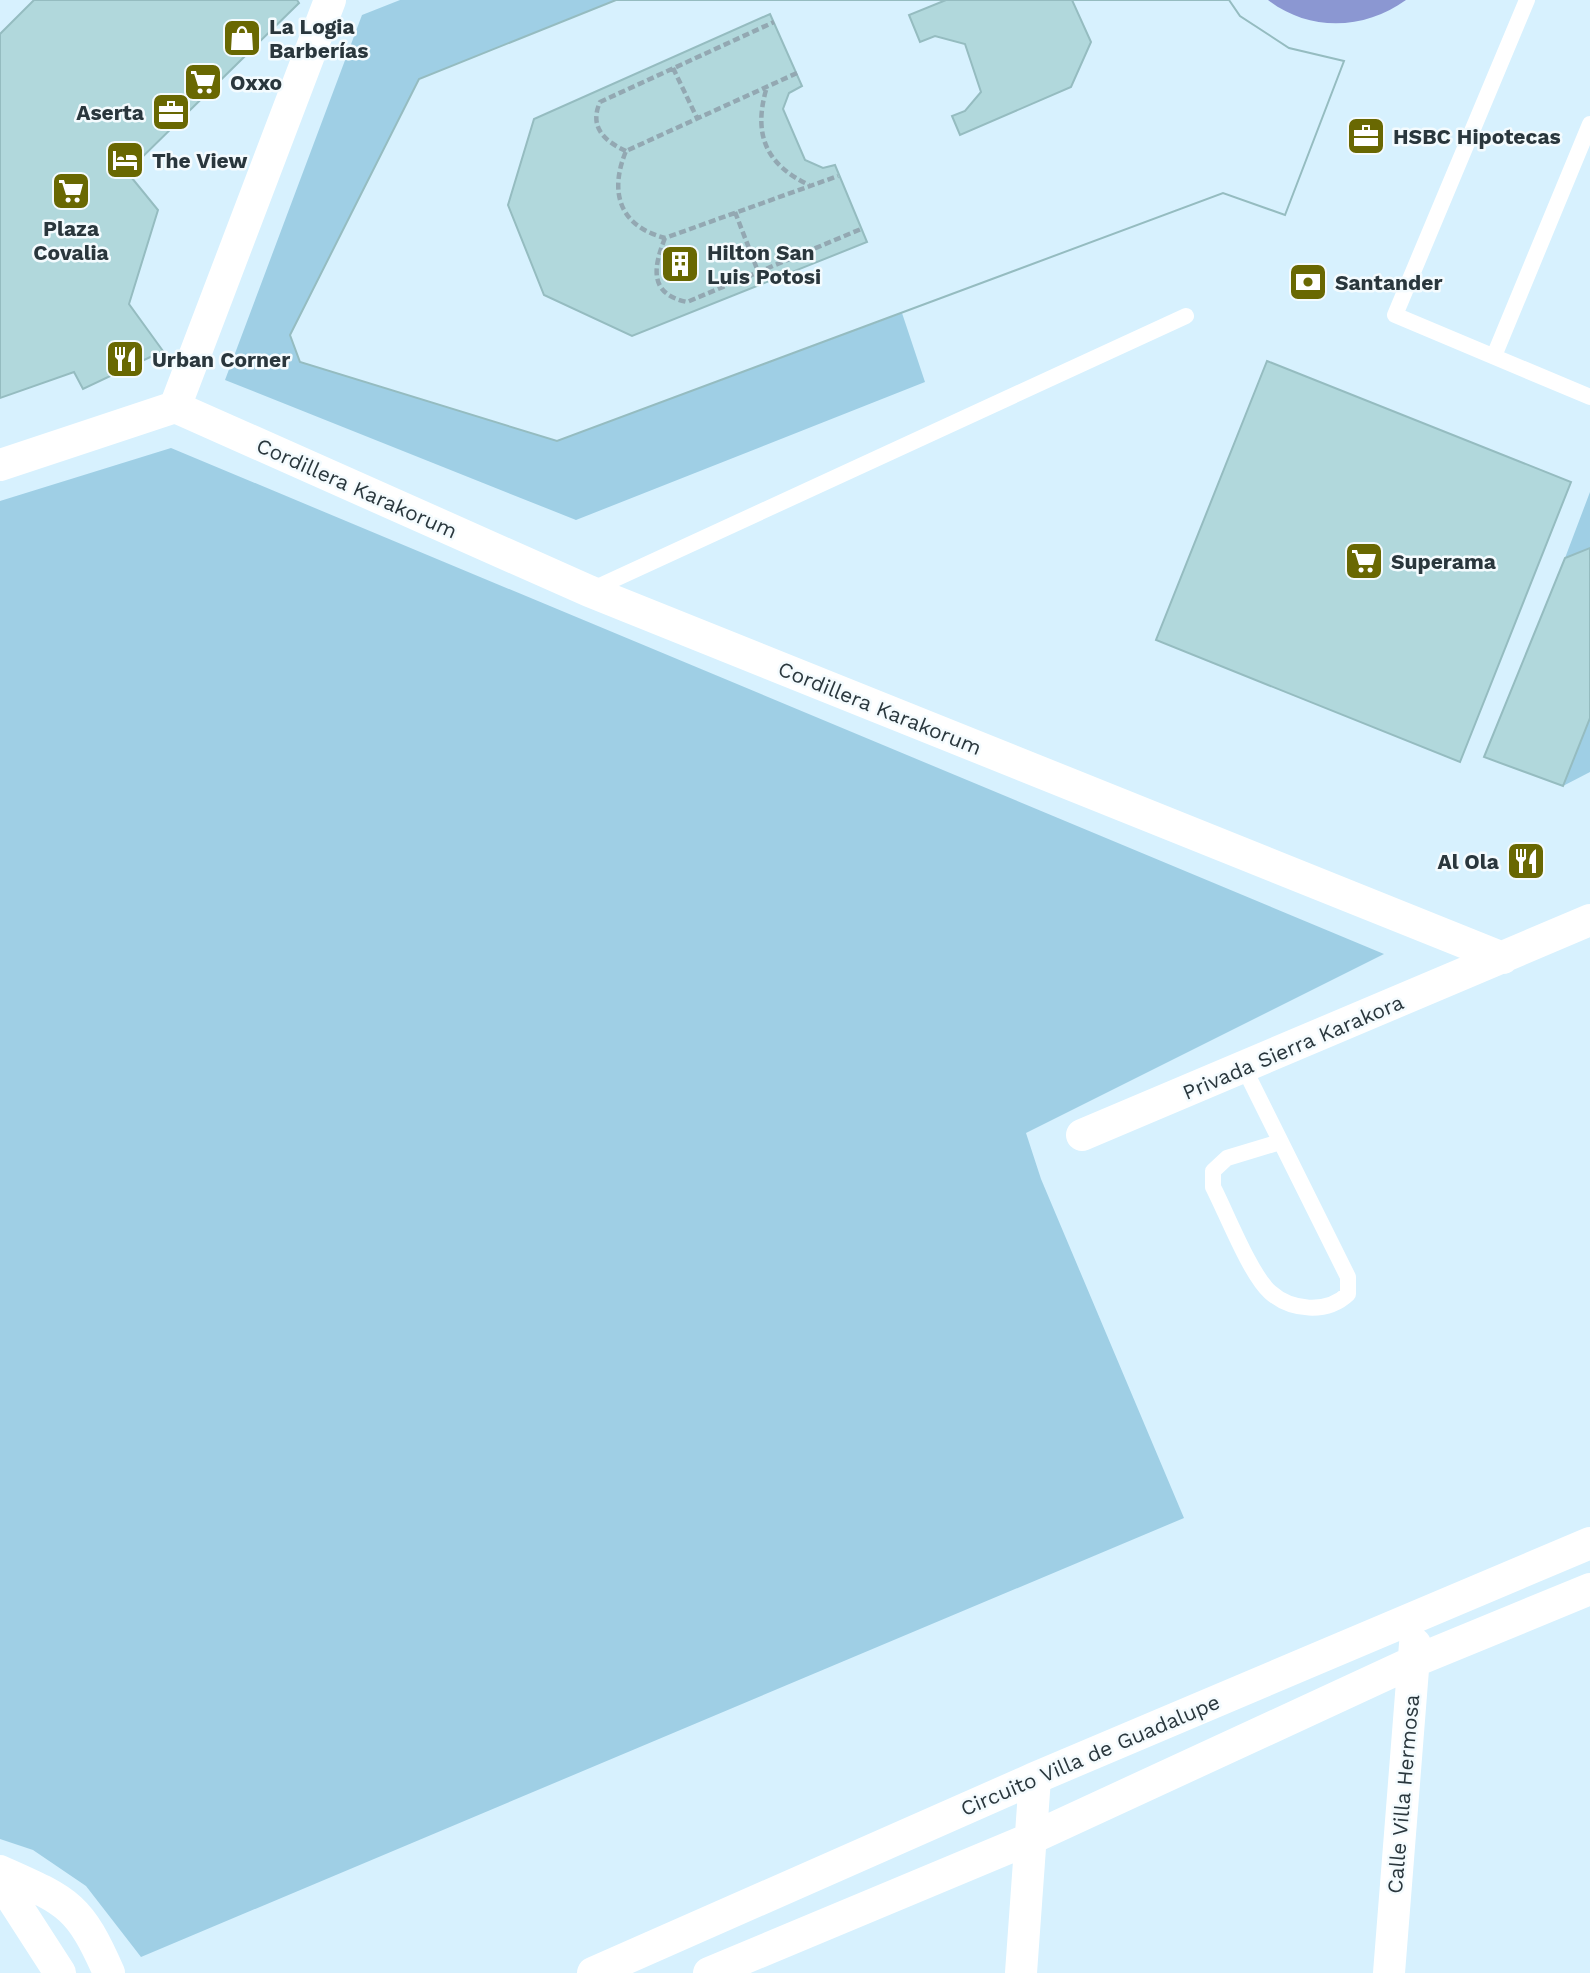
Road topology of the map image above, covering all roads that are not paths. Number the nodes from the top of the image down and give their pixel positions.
1 (330, 0) edge
2 (1527, 0) edge
3 (1590, 124) edge
4 (1186, 316) dead end
5 (1494, 356) junction
6 (1590, 397) edge
7 (175, 407) junction
8 (0, 465) edge
9 (589, 591) junction
10 (1590, 920) edge
11 (1503, 958) junction
12 (1244, 1068) junction
13 (1082, 1135) dead end
14 (1280, 1142) junction
15 (1590, 1543) edge
16 (1590, 1589) edge
17 (1416, 1615) junction
18 (1415, 1661) junction
19 (1035, 1778) junction
20 (1032, 1838) junction
21 (0, 1871) edge
22 (0, 1880) edge
23 (650, 1961) edge
24 (60, 1973) edge
25 (109, 1973) edge
26 (593, 1973) edge
27 (709, 1973) edge
28 (1021, 1973) edge
29 (1389, 1973) edge

1 - 7 street
2 - 5 lane
3 - 5 lane
4 - 9 lane
5 - 6 lane
7 - 8 street
7 - 9 street, Cordillera Karakorum
9 - 11 street, Cordillera Karakorum
10 - 11 street
11 - 12 street, Privada Sierra Karakora
12 - 13 street, Privada Sierra Karakora
12 - 14 lane
14 - 14 lane
15 - 17 street, Circuito Villa de Guadalupe
16 - 18 street
17 - 18 street, Calle Villa Hermosa
17 - 19 street, Circuito Villa de Guadalupe
18 - 20 street
18 - 29 street, Calle Villa Hermosa
19 - 20 street
19 - 23 street, Circuito Villa de Guadalupe
20 - 27 street
20 - 28 street
21 - 25 street
22 - 24 street
23 - 26 street, Circuito Villa de Guadalupe

